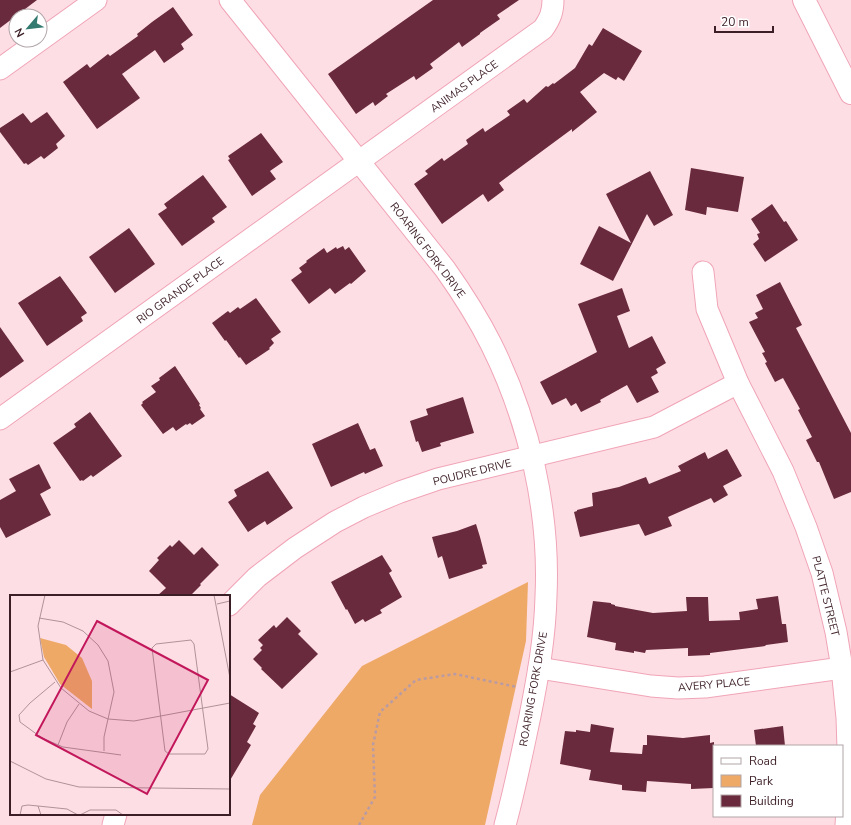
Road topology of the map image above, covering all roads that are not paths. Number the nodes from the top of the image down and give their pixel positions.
1 (96, 0) edge
2 (230, 0) edge
3 (553, 0) edge
4 (804, 0) edge
5 (0, 69) edge
6 (851, 93) edge
7 (359, 161) junction
8 (703, 272) dead end
9 (738, 383) junction
10 (0, 419) edge
11 (532, 456) junction
12 (230, 604) edge
13 (539, 668) junction
14 (842, 668) junction
15 (116, 815) edge
16 (113, 825) edge
17 (505, 825) edge
18 (846, 825) edge

1 - 5 street
2 - 7 street, ROARING FORK DRIVE
3 - 7 street, ANIMAS PLACE
4 - 6 main road
7 - 10 street, RIO GRANDE PLACE
7 - 11 street, ROARING FORK DRIVE
8 - 9 street, PLATTE STREET
9 - 11 street, POUDRE DRIVE
9 - 14 street, PLATTE STREET
11 - 12 street, POUDRE DRIVE
11 - 13 street, ROARING FORK DRIVE
13 - 14 street, AVERY PLACE
13 - 17 street, ROARING FORK DRIVE
14 - 18 street, PLATTE STREET
15 - 16 street

